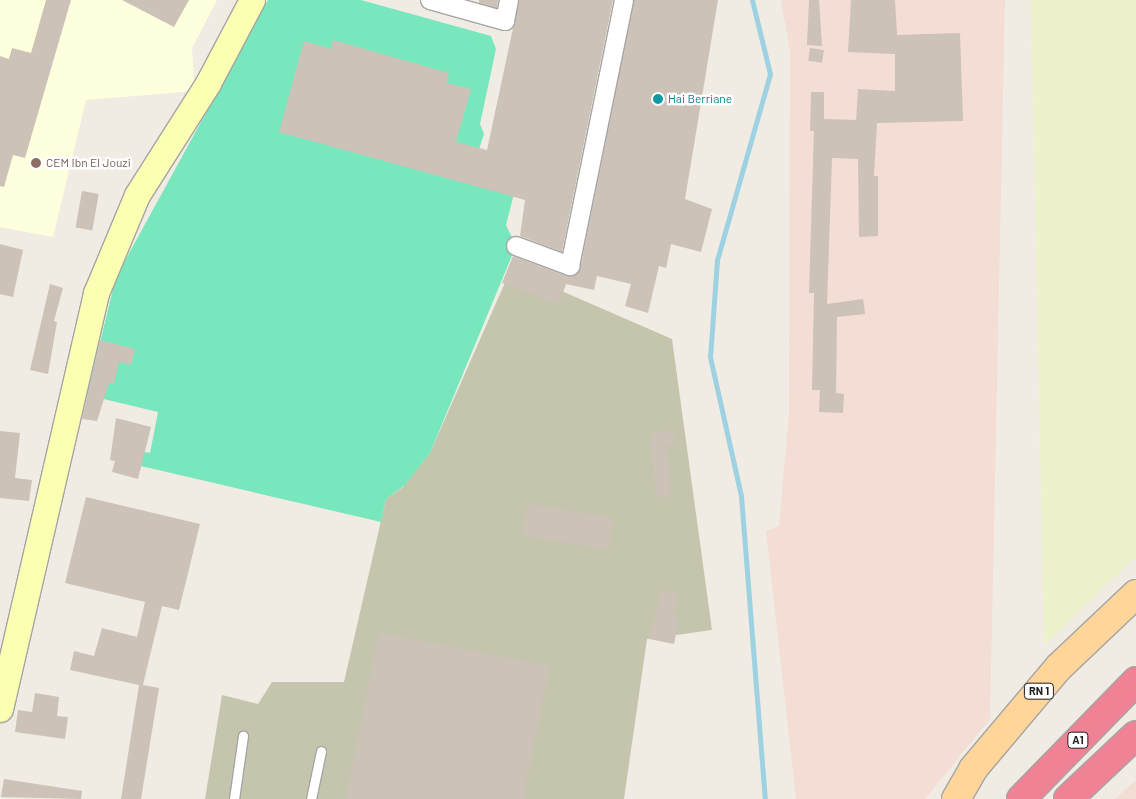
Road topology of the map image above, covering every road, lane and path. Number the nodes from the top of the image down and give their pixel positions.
1 (252, 0) edge
2 (430, 0) edge
3 (509, 0) edge
4 (624, 0) edge
5 (516, 246) dead end
6 (1136, 594) edge
7 (1136, 681) edge
8 (0, 709) edge
9 (1136, 735) edge
10 (243, 736) dead end
11 (321, 751) dead end
12 (234, 799) edge
13 (311, 799) edge
14 (956, 799) edge
15 (1021, 799) edge
16 (1068, 799) edge

1 - 8 main road
2 - 3 street
4 - 5 street
6 - 14 main road, RN 1
7 - 15 highway, A1
9 - 16 highway
10 - 12 lane
11 - 13 lane

